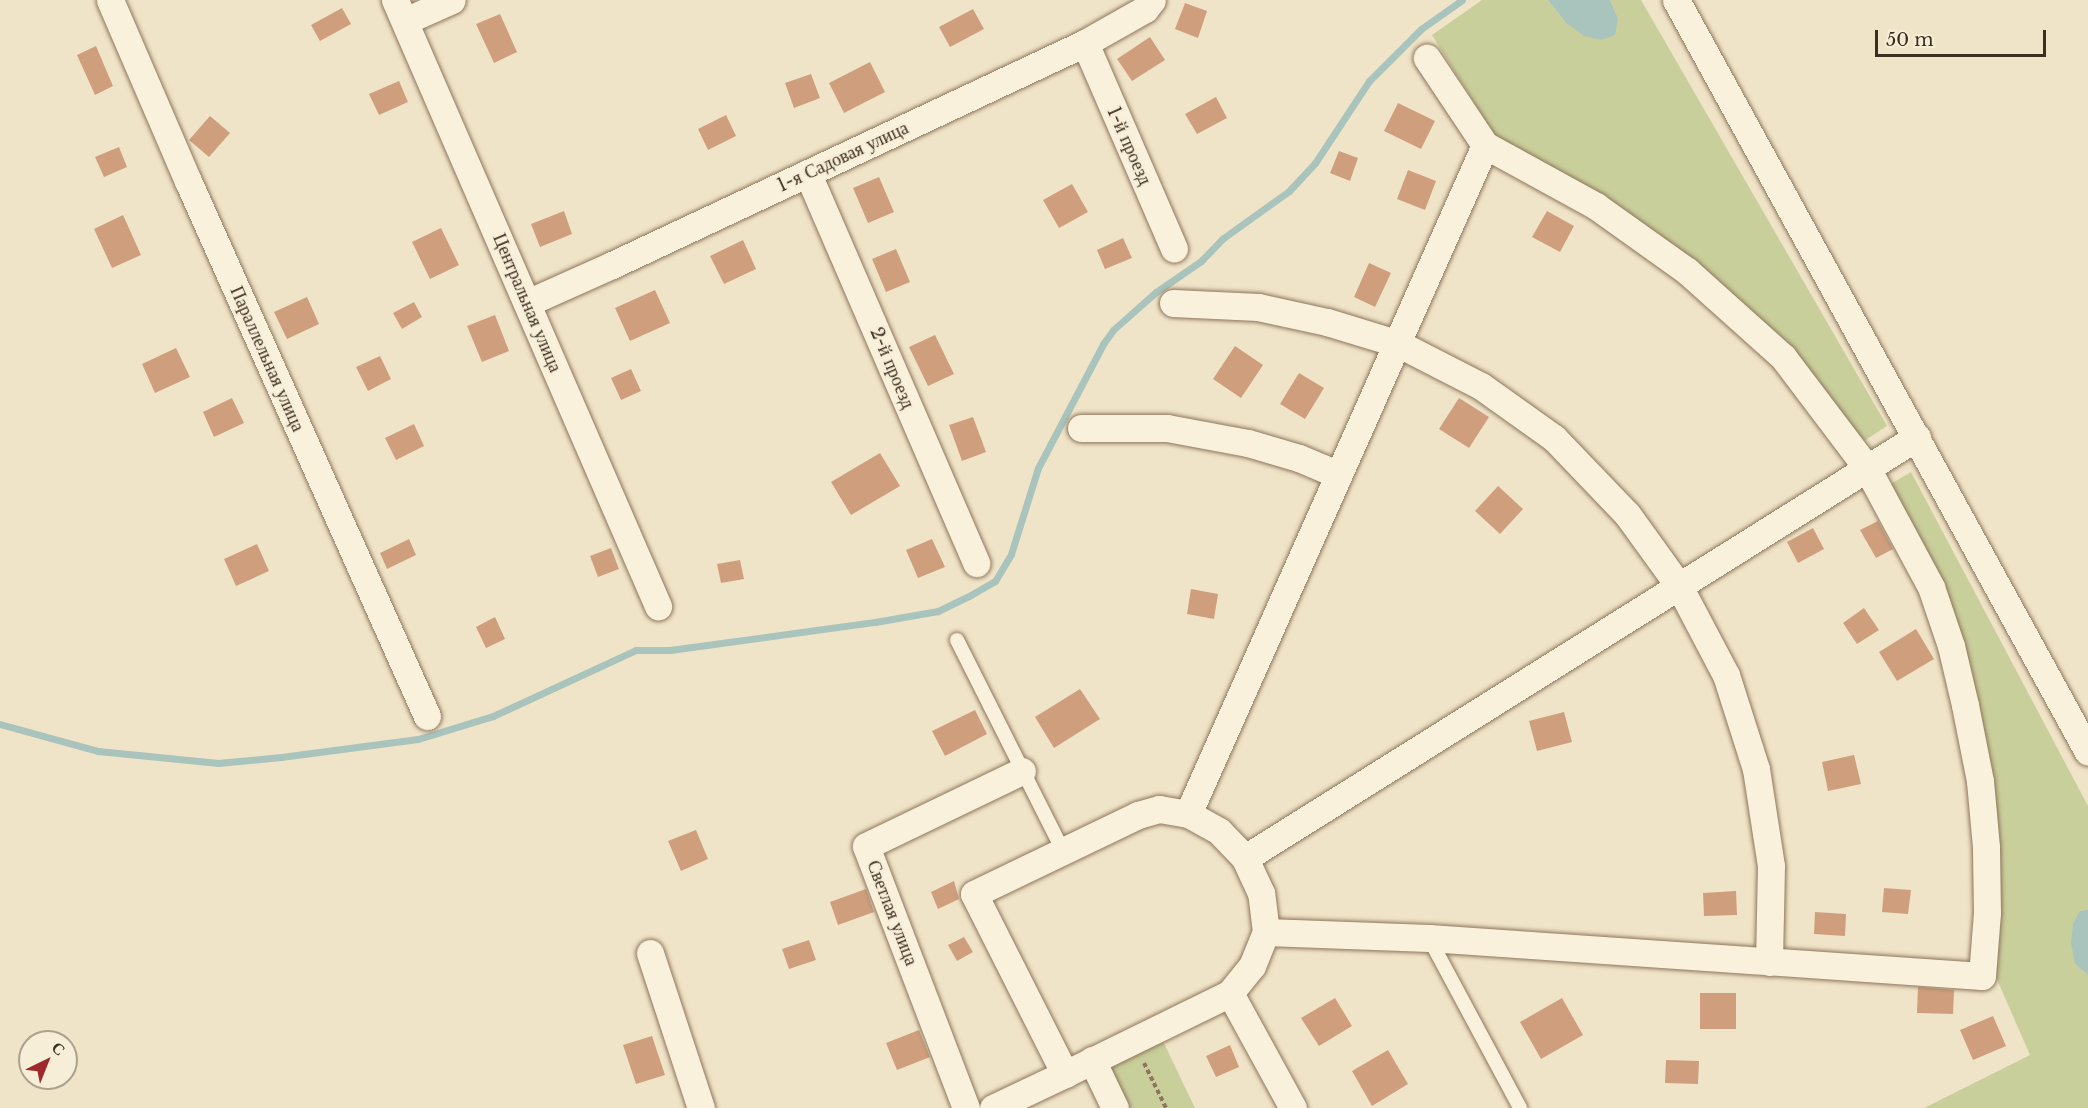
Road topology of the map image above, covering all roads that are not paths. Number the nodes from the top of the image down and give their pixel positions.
1 (110, 0) edge
2 (452, 0) edge
3 (1152, 0) edge
4 (1676, 0) edge
5 (400, 11) edge
6 (1084, 43) junction
7 (1427, 58) dead end
8 (1485, 146) junction
9 (808, 174) junction
10 (1174, 249) dead end
11 (527, 303) junction
12 (1173, 303) dead end
13 (1399, 344) junction
14 (1081, 428) dead end
15 (1917, 437) junction
16 (1867, 468) junction
17 (1339, 475) junction
18 (976, 563) dead end
19 (1679, 586) junction
20 (658, 606) dead end
21 (957, 640) dead end
22 (427, 716) dead end
23 (2088, 752) edge
24 (1022, 771) junction
25 (1188, 814) junction
26 (1063, 851) junction
27 (1245, 858) junction
28 (1266, 932) junction
29 (1429, 938) junction
30 (650, 953) dead end
31 (1769, 962) junction
32 (1230, 993) junction
33 (1092, 1060) junction
34 (1065, 1074) junction
35 (700, 1108) edge
36 (966, 1108) edge
37 (993, 1108) edge
38 (1115, 1108) edge
39 (1293, 1108) edge
40 (1520, 1108) edge

1 - 22 street, Параллельная улица
2 - 5 street
3 - 6 street, 1-я Садовая улица
4 - 15 street
5 - 11 street, Центральная улица
6 - 9 street, 1-я Садовая улица
6 - 10 street, 1-й проезд
7 - 8 street
8 - 13 street
8 - 16 street
9 - 11 street, 1-я Садовая улица
9 - 18 street, 2-й проезд
11 - 20 street, Центральная улица
12 - 13 street
13 - 17 street
13 - 19 street
14 - 17 street
15 - 16 street
15 - 23 street
16 - 19 street
16 - 31 street
17 - 25 street
19 - 27 street
19 - 31 street
21 - 24 lane
24 - 26 lane
24 - 36 street, Светлая улица
25 - 26 street
25 - 27 street
26 - 34 street
27 - 28 street
28 - 29 street
28 - 32 street
29 - 31 street
29 - 40 lane
30 - 35 street
32 - 33 street
32 - 39 street
33 - 34 street
33 - 38 street
34 - 37 street

